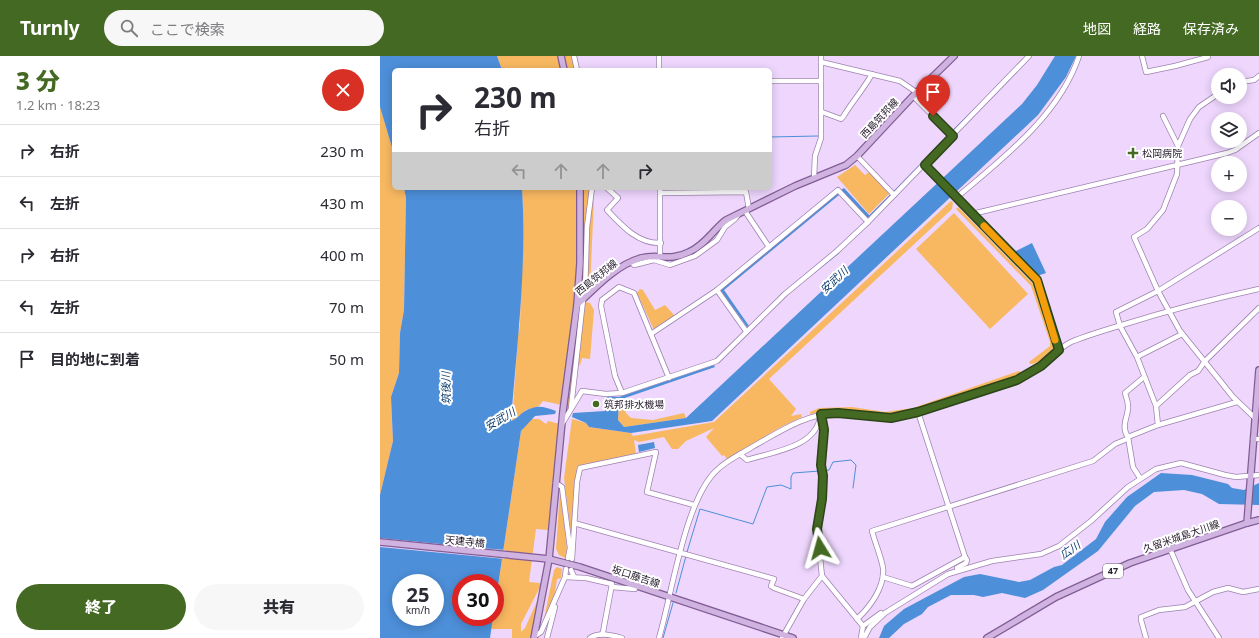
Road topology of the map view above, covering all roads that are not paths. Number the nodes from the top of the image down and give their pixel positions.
1 (561, 56) edge
2 (574, 56) edge
3 (659, 56) edge
4 (821, 56) edge
5 (954, 56) edge
6 (1029, 56) edge
7 (1079, 56) edge
8 (1142, 56) edge
9 (1208, 57) dead end
10 (821, 62) junction
11 (564, 68) edge
12 (577, 68) edge
13 (659, 68) edge
14 (872, 74) junction
15 (1259, 76) edge
16 (821, 80) junction
17 (772, 81) edge
18 (1247, 81) edge
19 (914, 94) junction
20 (1211, 99) edge
21 (822, 112) junction
22 (1163, 116) dead end
23 (1259, 133) edge
24 (953, 136) junction
25 (1178, 146) junction
26 (857, 156) junction
27 (925, 165) junction
28 (1177, 166) junction
29 (814, 178) junction
30 (580, 190) edge
31 (592, 190) edge
32 (609, 190) edge
33 (660, 191) edge
34 (894, 195) junction
35 (955, 197) junction
36 (747, 210) junction
37 (972, 214) junction
38 (738, 215) junction
39 (868, 222) junction
40 (1259, 228) edge
41 (661, 243) junction
42 (769, 247) junction
43 (660, 257) junction
44 (631, 262) junction
45 (1259, 289) edge
46 (717, 290) junction
47 (1158, 292) junction
48 (583, 300) junction
49 (576, 305) junction
50 (1259, 308) edge
51 (1168, 310) junction
52 (1120, 326) junction
53 (746, 331) junction
54 (651, 334) junction
55 (1182, 334) junction
56 (1059, 350) junction
57 (1137, 357) junction
58 (1205, 362) junction
59 (1259, 370) edge
60 (1144, 377) junction
61 (669, 378) junction
62 (1258, 391) edge
63 (622, 393) junction
64 (1237, 402) junction
65 (1156, 406) junction
66 (571, 408) junction
67 (918, 412) junction
68 (821, 414) junction
69 (1255, 418) junction
70 (562, 424) junction
71 (1158, 425) junction
72 (1128, 438) junction
73 (1256, 439) edge
74 (740, 454) junction
75 (1259, 475) edge
76 (1249, 477) junction
77 (1140, 478) junction
78 (556, 483) junction
79 (694, 505) junction
80 (947, 506) junction
81 (1259, 520) edge
82 (1247, 522) junction
83 (574, 523) junction
84 (380, 542) edge
85 (1170, 549) junction
86 (681, 553) junction
87 (965, 557) junction
88 (549, 559) junction
89 (953, 572) junction
90 (565, 576) junction
91 (822, 576) junction
92 (574, 577) junction
93 (883, 577) junction
94 (563, 582) junction
95 (636, 585) junction
96 (612, 588) junction
97 (1259, 589) edge
98 (670, 596) junction
99 (804, 599) junction
100 (1196, 603) junction
101 (885, 613) junction
102 (857, 619) junction
103 (863, 626) junction
104 (601, 635) junction
105 (782, 636) edge
106 (535, 637) edge
107 (547, 638) edge
108 (590, 638) edge
109 (622, 638) edge
110 (659, 638) edge
111 (794, 638) edge
112 (860, 638) edge
113 (864, 638) edge
114 (987, 638) edge
115 (1146, 638) edge
116 (1219, 638) edge

1 - 11 main road
2 - 12 street
3 - 13 street
4 - 10 street
5 - 19 main road, 西島筑邦線
6 - 24 street
7 - 35 street
8 - 9 street
10 - 14 street
10 - 16 street
14 - 19 street
14 - 21 street
15 - 18 street
16 - 17 street
16 - 21 street
19 - 24 street
19 - 26 main road, 西島筑邦線
20 - 25 street
21 - 29 street
22 - 25 street
23 - 28 street
24 - 27 street
25 - 28 street
26 - 29 main road, 西島筑邦線
26 - 34 street
27 - 34 street
27 - 35 street
28 - 37 street
28 - 47 street
29 - 36 main road, 西島筑邦線
30 - 49 main road
31 - 48 street
32 - 41 street
33 - 36 street
33 - 41 street
34 - 39 street
35 - 37 street
36 - 38 main road, 西島筑邦線
36 - 42 street
37 - 56 street
38 - 43 main road, 西島筑邦線
38 - 44 street
39 - 42 street
39 - 53 street
40 - 47 street
41 - 43 street
42 - 46 street
43 - 44 main road, 西島筑邦線
44 - 48 main road, 西島筑邦線
45 - 51 street
46 - 53 street
46 - 54 street
47 - 51 street
47 - 52 street
48 - 49 main road, 西島筑邦線
48 - 66 street
49 - 70 main road, 西島筑邦線
50 - 58 street
51 - 52 street
51 - 55 street
52 - 56 street
52 - 57 street
53 - 61 street
54 - 61 street
54 - 63 street
55 - 57 street
55 - 58 street
56 - 67 street
57 - 60 street
58 - 64 street
58 - 65 street
59 - 62 main road
60 - 65 street
60 - 72 street
61 - 63 street
62 - 69 main road
63 - 66 street
64 - 69 street
64 - 71 street
65 - 71 street
66 - 70 street
67 - 68 street
67 - 80 street
68 - 74 street
68 - 74 street
68 - 91 street
69 - 73 main road
70 - 78 main road, 西島筑邦線
71 - 72 street
72 - 77 street
72 - 80 street
73 - 76 main road
74 - 79 street
75 - 76 street
76 - 77 street
76 - 82 main road
77 - 89 street
78 - 83 street
78 - 88 main road, 西島筑邦線
79 - 83 street
79 - 86 street
80 - 87 street
80 - 93 street
81 - 82 main road, 久留米城島大川線
82 - 85 main road, 久留米城島大川線 / 47
83 - 86 street
84 - 88 main road, 天建寺橋
85 - 100 street
85 - 114 main road, 久留米城島大川線 / 47
86 - 98 street
86 - 99 street
87 - 89 street
87 - 93 street
88 - 95 main road, 坂口藤吉線
88 - 106 main road
89 - 101 street
90 - 92 street
90 - 92 street
90 - 94 street
91 - 99 street
91 - 102 street
92 - 96 street
93 - 102 street
94 - 106 street
94 - 107 street
95 - 96 street
95 - 98 main road, 坂口藤吉線
96 - 104 street
97 - 100 street
98 - 105 main road, 坂口藤吉線
98 - 110 street
99 - 105 street
100 - 115 street
100 - 116 street
101 - 103 street
101 - 113 street
102 - 103 street
103 - 112 street
104 - 108 street
104 - 109 street
105 - 111 main road, 坂口藤吉線

